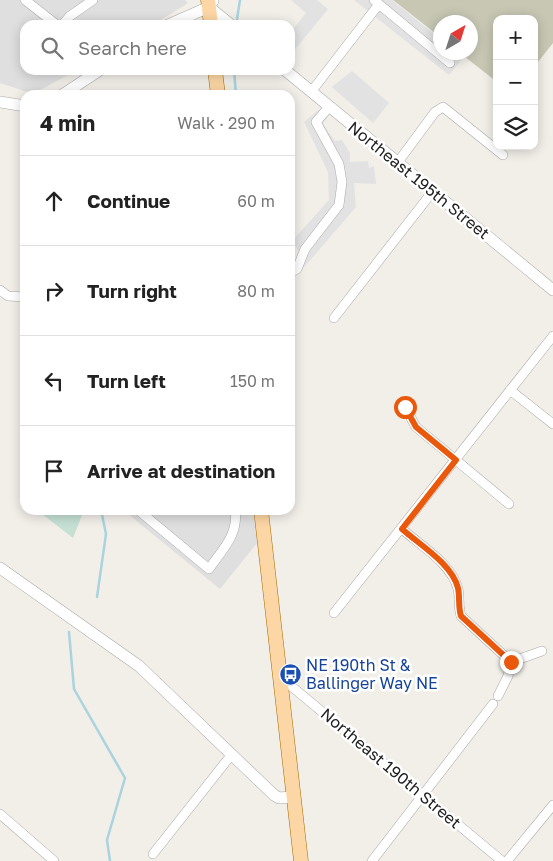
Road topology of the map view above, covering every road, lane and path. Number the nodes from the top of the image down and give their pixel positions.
1 (25, 0) edge
2 (93, 0) edge
3 (211, 2) edge
4 (376, 2) edge
5 (51, 20) edge
6 (66, 20) edge
7 (177, 20) edge
8 (211, 20) edge
9 (227, 20) edge
10 (450, 63) dead end
11 (92, 75) edge
12 (216, 75) edge
13 (291, 75) edge
14 (70, 90) edge
15 (217, 90) edge
16 (311, 92) junction
17 (0, 102) edge
18 (20, 105) edge
19 (329, 107) junction
20 (503, 155) dead end
21 (398, 162) junction
22 (433, 191) junction
23 (295, 270) edge
24 (0, 290) edge
25 (553, 290) edge
26 (20, 297) edge
27 (334, 318) dead end
28 (553, 336) edge
29 (510, 390) junction
30 (405, 407) dead end
31 (553, 424) edge
32 (456, 460) junction
33 (509, 504) dead end
34 (144, 515) edge
35 (236, 515) edge
36 (262, 515) edge
37 (402, 529) junction
38 (0, 568) edge
39 (334, 612) dead end
40 (542, 651) dead end
41 (511, 662) junction
42 (279, 676) junction
43 (232, 754) junction
44 (422, 794) junction
45 (292, 797) junction
46 (553, 805) edge
47 (0, 814) edge
48 (153, 854) dead end
49 (54, 861) edge
50 (300, 861) edge
51 (372, 861) edge
52 (502, 861) edge
53 (507, 861) edge

1 - 5 street
2 - 6 street
3 - 7 street
3 - 8 main road
3 - 9 street
4 - 10 street
4 - 16 street
11 - 14 street
12 - 15 main road
13 - 16 street, Northeast 195th Street
16 - 19 street, Northeast 195th Street
17 - 18 street
19 - 21 street, Northeast 195th Street
19 - 23 street
20 - 21 street
21 - 22 street, Northeast 195th Street
22 - 25 street, Northeast 195th Street
22 - 27 street
24 - 26 street
28 - 29 street
29 - 31 street
29 - 32 street
30 - 32 street
32 - 33 street
32 - 37 street
34 - 35 street
36 - 42 main road
37 - 39 street
37 - 41 street
38 - 43 street
40 - 41 street
41 - 44 street
42 - 44 street, Northeast 190th Street
42 - 45 main road
43 - 45 street
43 - 48 street
44 - 51 street
44 - 52 street, Northeast 190th Street
45 - 50 main road
46 - 53 street
47 - 49 street

